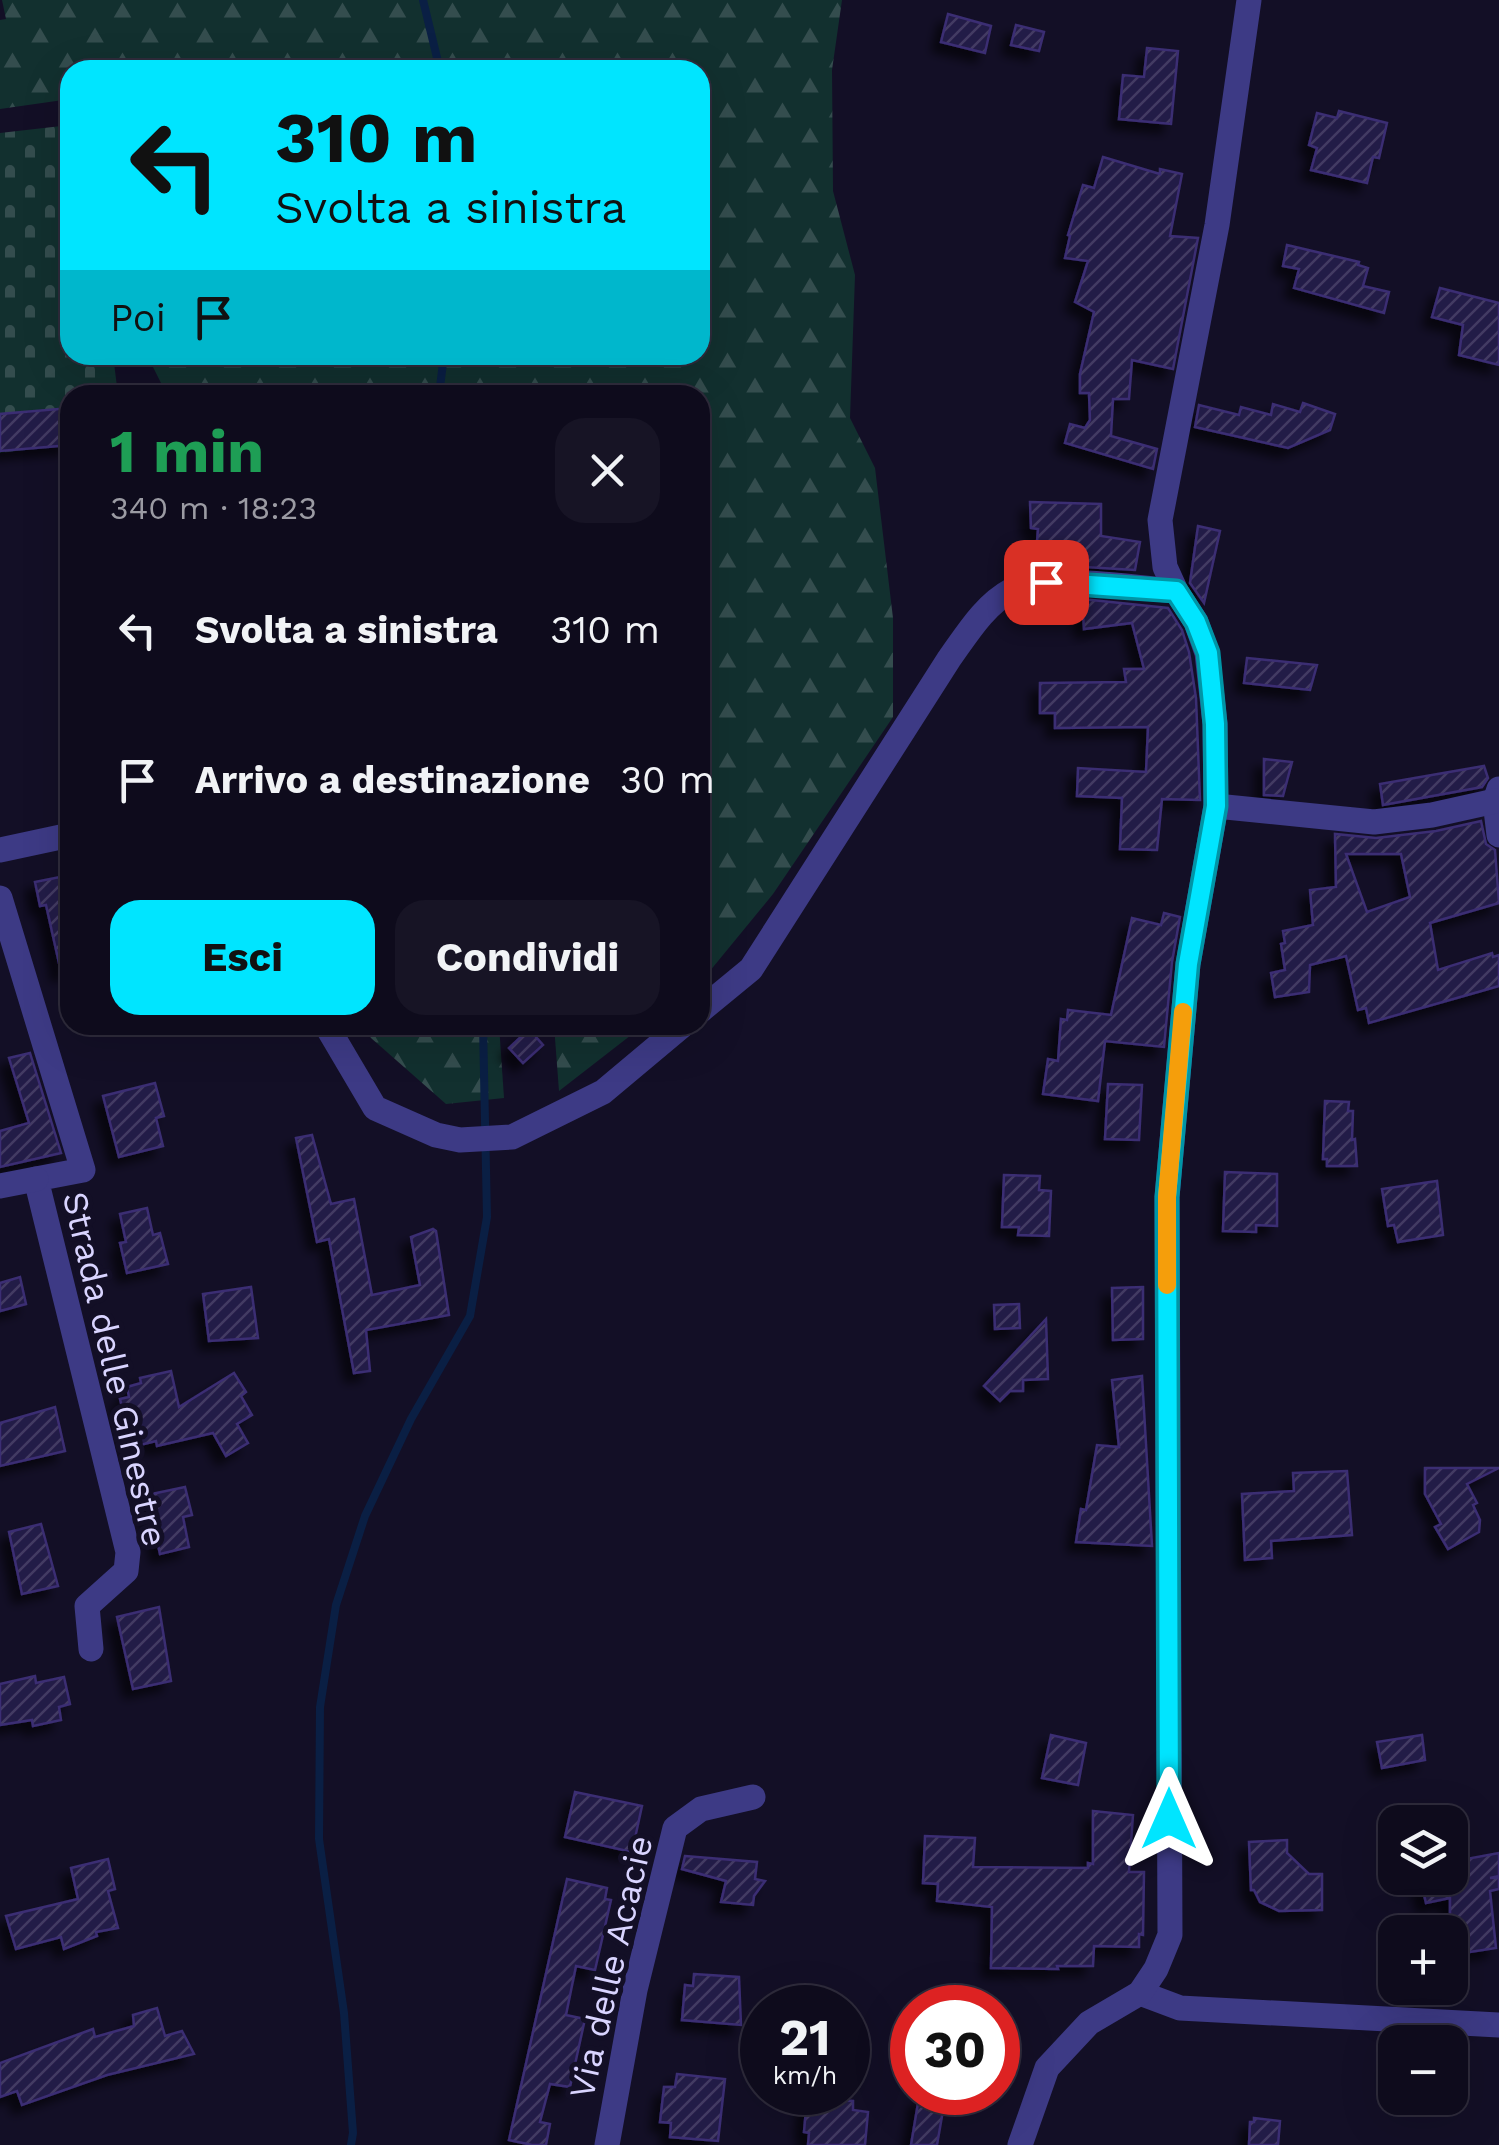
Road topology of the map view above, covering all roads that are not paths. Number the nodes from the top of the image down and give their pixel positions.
1 (1249, 0) edge
2 (1176, 591) junction
3 (1497, 795) edge
4 (1216, 806) junction
5 (1499, 835) edge
6 (60, 837) edge
7 (0, 850) edge
8 (0, 898) edge
9 (710, 1003) edge
10 (332, 1035) edge
11 (672, 1035) edge
12 (36, 1179) junction
13 (0, 1186) edge
14 (91, 1649) dead end
15 (753, 1797) dead end
16 (1140, 1994) junction
17 (1499, 2025) edge
18 (607, 2145) edge
19 (1020, 2145) edge

1 - 2 street
2 - 4 street
2 - 9 street
3 - 4 street
3 - 5 street
4 - 16 street
6 - 7 street
8 - 12 street, Strada delle Ginestre
10 - 11 street
12 - 13 street
12 - 14 street, Strada delle Ginestre
15 - 18 street, Via delle Acacie
16 - 17 street
16 - 19 street

